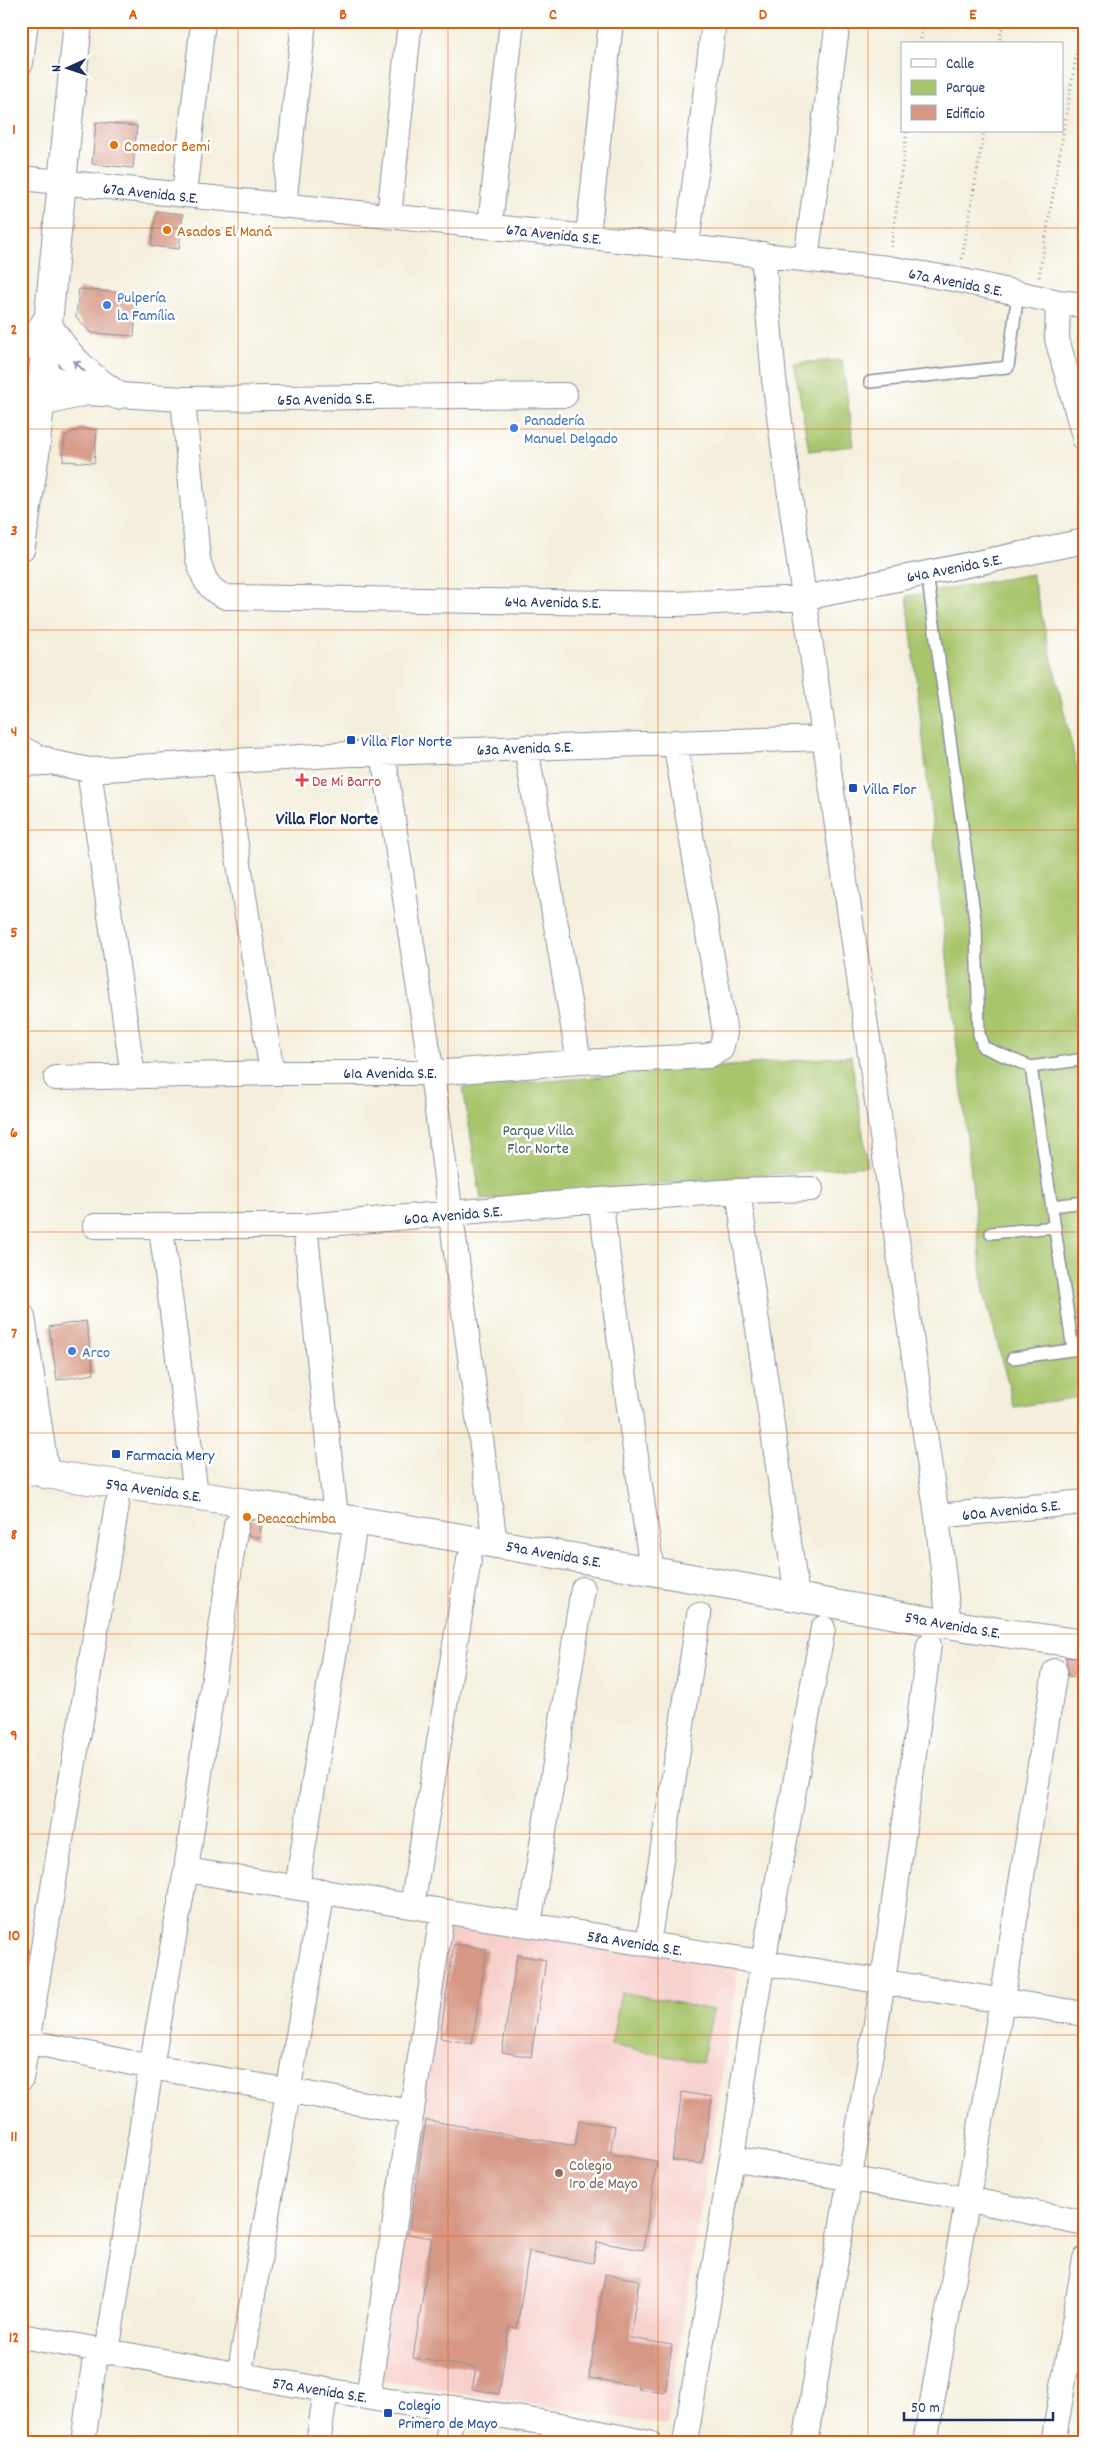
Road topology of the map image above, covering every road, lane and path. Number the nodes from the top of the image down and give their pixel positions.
1 (26, 21) edge
2 (78, 21) edge
3 (203, 21) edge
4 (304, 21) edge
5 (410, 21) edge
6 (512, 21) edge
7 (611, 21) edge
8 (714, 21) edge
9 (838, 21) edge
10 (923, 21) edge
11 (1003, 21) edge
12 (1082, 21) edge
13 (920, 42) edge
14 (999, 42) edge
15 (21, 63) edge
16 (908, 132) edge
17 (984, 132) edge
18 (1064, 132) edge
19 (1064, 132) edge
20 (21, 178) edge
21 (62, 182) junction
22 (184, 195) junction
23 (284, 205) junction
24 (389, 216) junction
25 (490, 226) junction
26 (588, 236) junction
27 (687, 246) junction
28 (763, 254) junction
29 (806, 259) junction
30 (888, 268) junction
31 (959, 280) junction
32 (1037, 298) junction
33 (1085, 305) edge
34 (46, 322) junction
35 (21, 348) edge
36 (32, 371) edge
37 (870, 382) dead end
38 (87, 393) junction
39 (118, 395) junction
40 (565, 395) dead end
41 (183, 399) junction
42 (30, 405) edge
43 (1085, 440) edge
44 (28, 444) edge
45 (1085, 541) edge
46 (21, 547) edge
47 (927, 573) junction
48 (804, 598) junction
49 (823, 738) junction
50 (675, 742) junction
51 (526, 747) junction
52 (21, 748) edge
53 (382, 753) junction
54 (34, 762) edge
55 (223, 763) junction
56 (89, 770) junction
57 (1085, 1059) edge
58 (579, 1062) junction
59 (1031, 1067) junction
60 (272, 1073) junction
61 (432, 1073) junction
62 (133, 1076) junction
63 (56, 1078) dead end
64 (811, 1189) dead end
65 (738, 1191) junction
66 (600, 1200) junction
67 (1085, 1202) edge
68 (1052, 1206) junction
69 (452, 1214) junction
70 (94, 1226) dead end
71 (305, 1226) junction
72 (1055, 1227) junction
73 (161, 1228) junction
74 (990, 1233) dead end
75 (21, 1317) edge
76 (1085, 1348) edge
77 (1073, 1350) junction
78 (1012, 1358) dead end
79 (33, 1473) edge
80 (196, 1494) junction
81 (1085, 1502) edge
82 (117, 1505) dead end
83 (937, 1516) junction
84 (336, 1517) junction
85 (236, 1525) dead end
86 (353, 1537) dead end
87 (495, 1543) junction
88 (469, 1560) dead end
89 (652, 1571) junction
90 (583, 1589) dead end
91 (797, 1596) junction
92 (699, 1615) dead end
93 (949, 1624) junction
94 (823, 1628) dead end
95 (1085, 1644) edge
96 (929, 1645) dead end
97 (1055, 1671) dead end
98 (186, 1870) junction
99 (297, 1887) junction
100 (323, 1891) junction
101 (412, 1906) junction
102 (529, 1925) junction
103 (440, 1927) dead end
104 (648, 1944) junction
105 (764, 1964) junction
106 (883, 1982) junction
107 (1002, 2000) junction
108 (1085, 2014) edge
109 (24, 2041) edge
110 (151, 2067) junction
111 (21, 2079) edge
112 (287, 2091) junction
113 (412, 2112) junction
114 (732, 2158) junction
115 (849, 2178) junction
116 (967, 2199) junction
117 (1085, 2223) edge
118 (1085, 2259) edge
119 (21, 2336) edge
120 (102, 2351) junction
121 (239, 2376) junction
122 (326, 2390) junction
123 (368, 2397) junction
124 (453, 2408) junction
125 (565, 2434) edge
126 (83, 2443) edge
127 (318, 2443) edge
128 (447, 2443) edge
129 (649, 2443) edge
130 (684, 2443) edge
131 (805, 2443) edge
132 (925, 2443) edge
133 (1053, 2443) edge

1 - 15 street
2 - 21 street
3 - 22 street
4 - 23 street
5 - 24 street
6 - 25 street
7 - 26 street
8 - 27 street
9 - 29 street
10 - 13 path
11 - 14 path
12 - 19 path
16 - 30 path
17 - 31 path
18 - 32 path
20 - 21 street, 67a Avenida S.E.
21 - 22 street, 67a Avenida S.E.
21 - 34 street
22 - 23 street, 67a Avenida S.E.
23 - 24 street, 67a Avenida S.E.
24 - 25 street, 67a Avenida S.E.
25 - 26 street, 67a Avenida S.E.
26 - 27 street, 67a Avenida S.E.
27 - 28 street, 67a Avenida S.E.
28 - 29 street, 67a Avenida S.E.
28 - 48 street
29 - 30 street, 67a Avenida S.E.
30 - 31 street, 67a Avenida S.E.
31 - 32 street, 67a Avenida S.E.
32 - 33 street, 67a Avenida S.E.
32 - 37 lane
32 - 43 street
34 - 35 street
34 - 36 street
39 -> 34 street
36 - 38 street, 65a Avenida S.E.
36 - 42 street
38 - 39 street, 65a Avenida S.E.
38 - 42 street, 65a Avenida S.E.
39 - 41 street, 65a Avenida S.E.
40 - 41 street, 65a Avenida S.E.
41 - 48 street, 64a Avenida S.E.
42 - 44 street
44 - 46 street
45 - 47 street, 64a Avenida S.E.
47 - 48 street, 64a Avenida S.E.
47 - 59 lane
48 - 49 street
49 - 50 street, 63a Avenida S.E.
49 - 83 street
50 - 51 street, 63a Avenida S.E.
50 - 58 street, 61a Avenida S.E.
51 - 53 street, 63a Avenida S.E.
51 - 58 street
52 - 54 street, 63a Avenida S.E.
53 - 55 street, 63a Avenida S.E.
53 - 61 street
54 - 56 street, 63a Avenida S.E.
55 - 56 street, 63a Avenida S.E.
55 - 60 street
56 - 62 street
57 - 59 lane
58 - 61 street, 61a Avenida S.E.
59 - 68 lane
60 - 61 street, 61a Avenida S.E.
60 - 62 street, 61a Avenida S.E.
61 - 69 street
62 - 63 street, 61a Avenida S.E.
64 - 65 street, 60a Avenida S.E.
65 - 66 street, 60a Avenida S.E.
65 - 91 street
66 - 69 street, 60a Avenida S.E.
66 - 89 street
67 - 68 lane
68 - 72 lane
69 - 71 street, 60a Avenida S.E.
69 - 87 street
70 - 73 street, 60a Avenida S.E.
71 - 73 street, 60a Avenida S.E.
71 - 84 street
72 - 74 lane
72 - 77 lane
73 - 80 street
75 - 79 street
76 - 77 lane
77 - 78 lane
79 - 80 street, 59a Avenida S.E.
80 - 84 street, 59a Avenida S.E.
81 - 83 street, 60a Avenida S.E.
82 - 109 street
83 - 93 street
84 - 87 street, 59a Avenida S.E.
85 - 98 street
86 - 99 street
87 - 89 street, 59a Avenida S.E.
88 - 101 street
89 - 91 street, 59a Avenida S.E.
90 - 102 street
91 - 93 street, 59a Avenida S.E.
92 - 104 street
93 - 95 street, 59a Avenida S.E.
94 - 105 street
96 - 106 street
97 - 107 street
98 - 99 street, 58a Avenida S.E.
98 - 110 street
99 - 100 street, 58a Avenida S.E.
100 - 101 street, 58a Avenida S.E.
100 - 112 street
101 - 102 street, 58a Avenida S.E.
102 - 104 street, 58a Avenida S.E.
103 - 113 street
104 - 105 street, 58a Avenida S.E.
105 - 106 street, 58a Avenida S.E.
105 - 114 street
106 - 107 street, 58a Avenida S.E.
106 - 115 street
107 - 108 street, 58a Avenida S.E.
107 - 116 street
109 - 110 street
109 - 111 street
110 - 112 street
110 - 120 street
112 - 113 street
112 - 121 street
113 - 123 street
114 - 115 street
114 - 130 street
115 - 116 street
115 - 131 street
116 - 117 street
116 - 132 street
118 - 133 street
119 - 120 street, 57a Avenida S.E.
120 - 121 street, 57a Avenida S.E.
120 - 126 street
121 - 122 street, 57a Avenida S.E.
122 - 123 street, 57a Avenida S.E.
122 - 127 street
123 - 124 street, 57a Avenida S.E.
124 - 125 street, 57a Avenida S.E.
124 - 128 street
125 - 129 street, 57a Avenida S.E.

